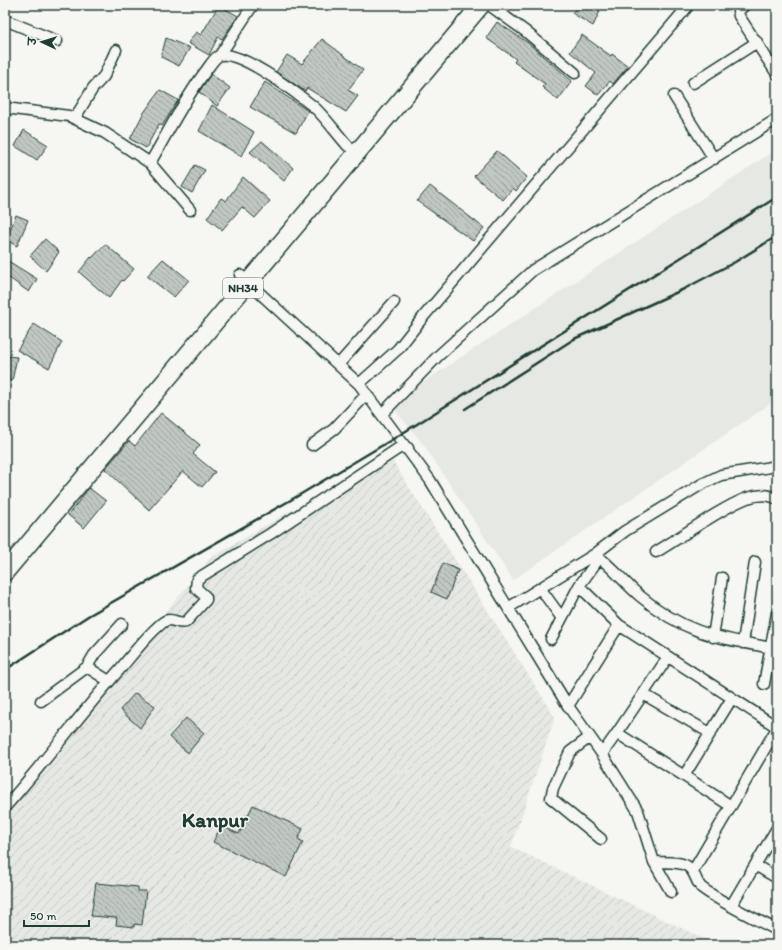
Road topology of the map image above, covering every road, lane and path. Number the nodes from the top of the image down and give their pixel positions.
1 (253, 5) edge
2 (466, 5) edge
3 (481, 5) edge
4 (489, 5) edge
5 (689, 5) edge
6 (745, 5) edge
7 (5, 20) edge
8 (57, 40) dead end
9 (757, 42) junction
10 (116, 50) dead end
11 (220, 55) junction
12 (574, 73) dead end
13 (777, 74) edge
14 (693, 83) dead end
15 (674, 96) dead end
16 (5, 108) edge
17 (75, 118) junction
18 (777, 119) edge
19 (348, 146) junction
20 (714, 159) junction
21 (150, 163) junction
22 (190, 210) dead end
23 (244, 279) junction
24 (394, 302) dead end
25 (338, 365) junction
26 (359, 384) junction
27 (367, 394) junction
28 (382, 414) junction
29 (312, 445) dead end
30 (408, 448) junction
31 (777, 466) edge
32 (777, 499) edge
33 (656, 552) dead end
34 (598, 555) junction
35 (5, 556) edge
36 (755, 562) dead end
37 (5, 572) edge
38 (722, 578) dead end
39 (579, 586) junction
40 (540, 588) junction
41 (508, 608) junction
42 (777, 613) edge
43 (562, 617) junction
44 (122, 624) dead end
45 (619, 625) junction
46 (713, 637) junction
47 (550, 638) dead end
48 (743, 643) junction
49 (774, 649) edge
50 (668, 656) junction
51 (87, 667) junction
52 (109, 682) junction
53 (764, 684) dead end
54 (643, 694) junction
55 (732, 698) junction
56 (41, 701) dead end
57 (568, 706) junction
58 (777, 728) edge
59 (617, 733) junction
60 (710, 733) junction
61 (590, 737) junction
62 (602, 754) junction
63 (684, 776) junction
64 (731, 806) junction
65 (5, 807) edge
66 (777, 828) edge
67 (601, 839) dead end
68 (654, 862) junction
69 (755, 865) junction
70 (693, 871) junction
71 (777, 878) edge
72 (671, 892) dead end
73 (731, 906) junction
74 (777, 930) edge

1 - 11 street
2 - 19 highway, NH34
3 - 23 highway, NH34
4 - 12 street
5 - 26 street
6 - 9 street
7 - 8 street
9 - 13 street
9 - 14 street
10 - 17 street
11 - 19 street
11 - 21 street
15 - 20 street
16 - 17 street
17 - 21 street
18 - 20 street
19 - 23 highway, NH34
20 - 28 street
21 - 22 street
23 - 25 street
23 - 35 highway, NH34
23 - 37 highway, NH34
24 - 25 street
25 - 26 street
26 - 27 street
27 - 28 street
27 - 29 street
28 - 30 street
30 - 41 street
30 - 52 street
31 - 34 street
32 - 33 street
34 - 39 street
34 - 40 street
34 - 46 street
36 - 48 street
38 - 46 street
39 - 43 street
39 - 45 street
40 - 41 street
40 - 43 street
41 - 57 street
42 - 49 street
43 - 47 street
44 - 51 street
45 - 50 street
45 - 57 street
46 - 48 street
48 - 49 street
49 - 53 street
50 - 54 street
50 - 55 street
51 - 52 street
51 - 56 street
52 - 65 street
54 - 59 street
54 - 60 street
55 - 58 street
55 - 60 street
57 - 61 street
58 - 64 street
59 - 62 street
59 - 63 street
60 - 63 street
61 - 62 street
61 - 67 street
62 - 68 street
63 - 64 street
64 - 70 street
66 - 69 street
68 - 70 street
68 - 72 street
69 - 71 street
69 - 73 street
70 - 73 street
73 - 74 street

